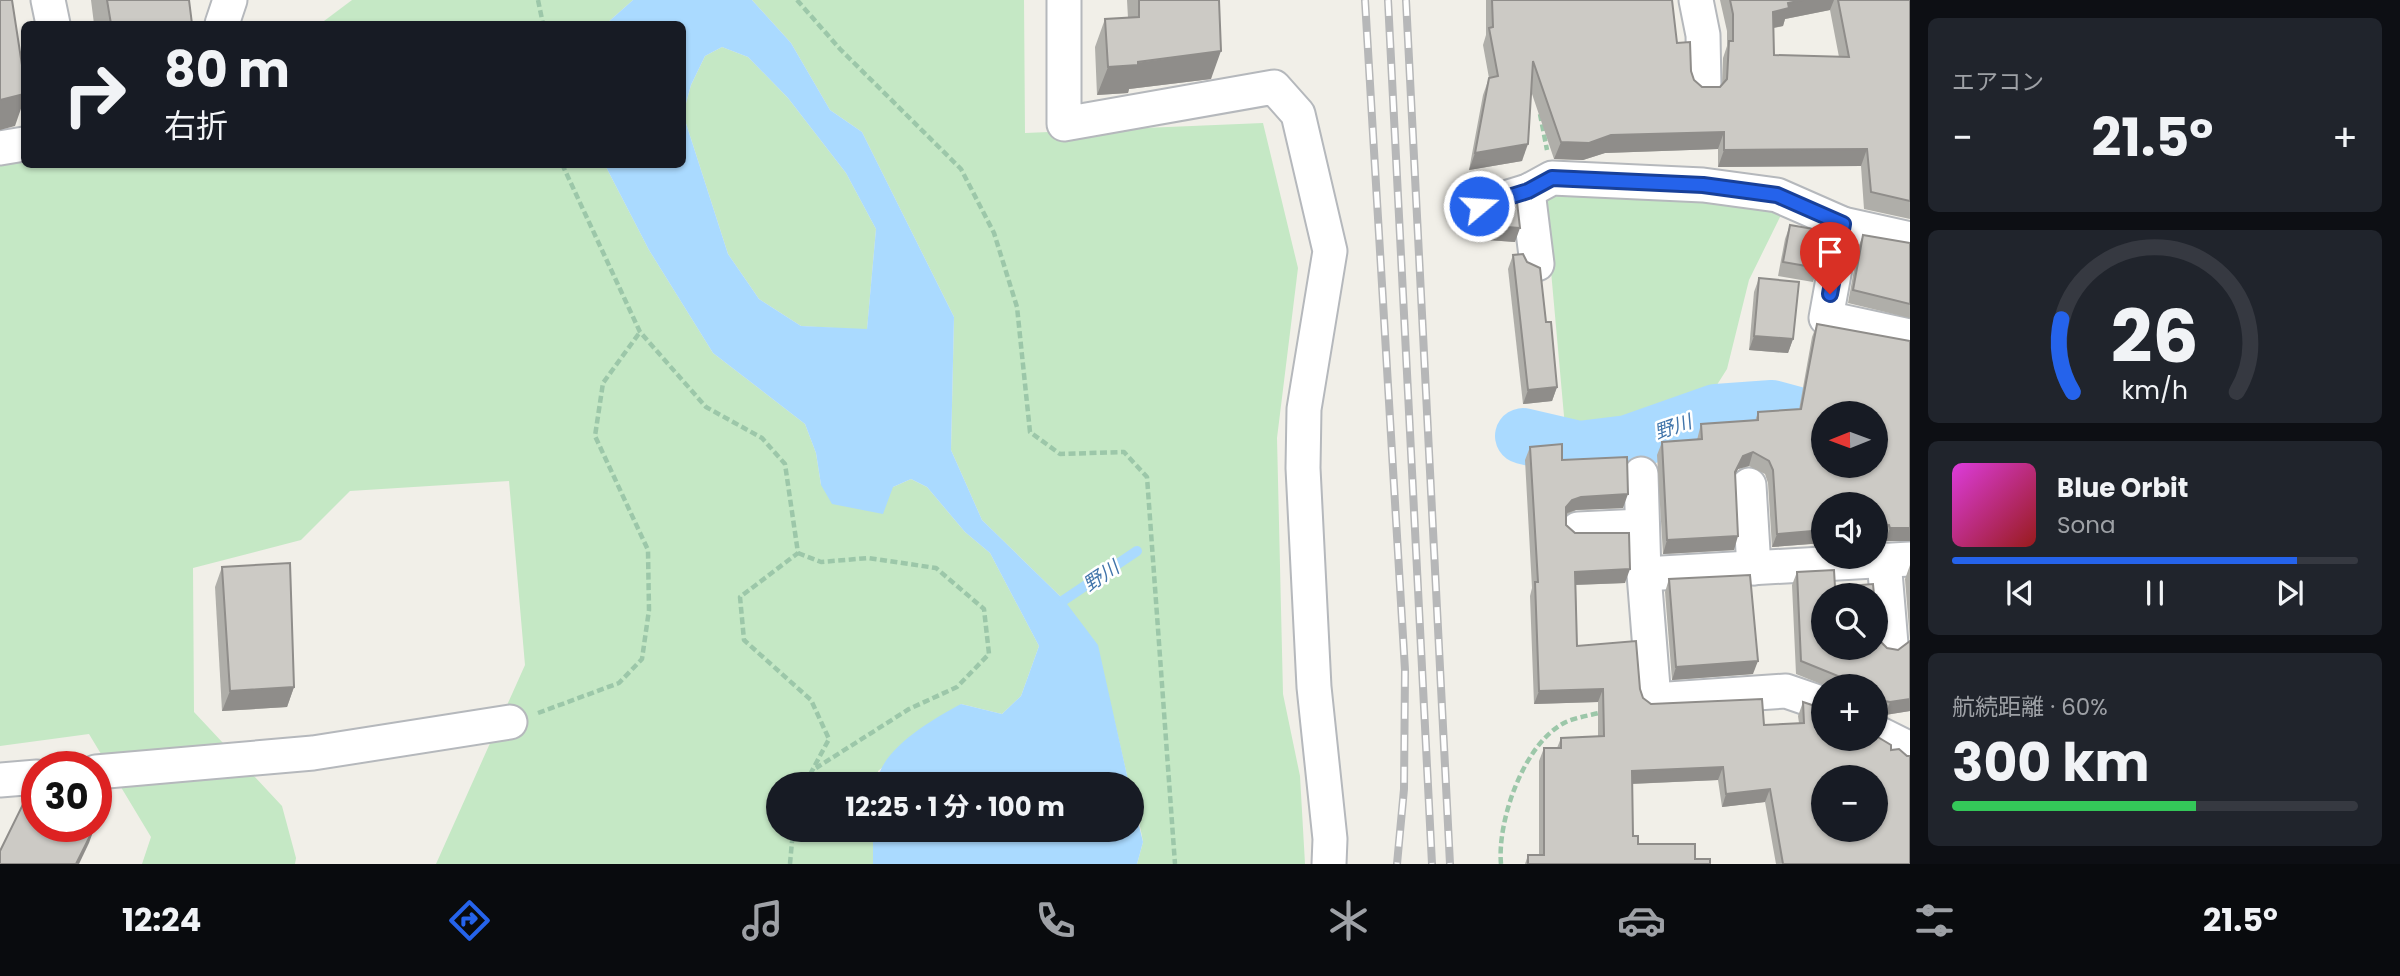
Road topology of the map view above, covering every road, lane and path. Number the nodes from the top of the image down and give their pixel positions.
1 (48, 0) edge
2 (230, 0) edge
3 (538, 0) edge
4 (797, 0) edge
5 (1064, 0) edge
6 (1696, 0) edge
7 (52, 21) edge
8 (223, 21) edge
9 (542, 21) edge
10 (1704, 87) edge
11 (1539, 112) dead end
12 (21, 144) edge
13 (0, 148) edge
14 (564, 168) edge
15 (1540, 184) junction
16 (1479, 206) dead end
17 (1843, 224) junction
18 (1910, 239) edge
19 (1537, 264) edge
20 (640, 332) junction
21 (1910, 336) edge
22 (1640, 474) dead end
23 (1749, 485) dead end
24 (1643, 526) junction
25 (1578, 529) dead end
26 (798, 553) junction
27 (1897, 560) edge
28 (1754, 568) junction
29 (1644, 574) junction
30 (1891, 644) dead end
31 (1654, 700) junction
32 (1811, 700) edge
33 (510, 722) joint
34 (1888, 738) edge
35 (1910, 749) edge
36 (813, 769) junction
37 (112, 771) edge
38 (811, 772) edge
39 (21, 778) edge
40 (0, 780) edge
41 (792, 842) edge
42 (790, 864) edge
43 (1175, 864) edge
44 (1329, 864) edge
45 (1501, 864) edge

1 - 7 street
2 - 8 street
3 - 9 path
4 - 43 path
5 - 44 street
6 - 10 street
11 - 15 path
12 - 13 street
14 - 20 path
15 - 16 street
15 - 17 street
15 - 19 street
17 - 18 street
17 - 21 street
20 - 26 path
20 - 33 path
22 - 24 street
23 - 28 street
24 - 25 street
24 - 29 street
26 - 36 path
26 - 36 path
27 - 28 street
27 - 30 street
28 - 29 street
29 - 31 street
31 - 32 street
31 - 45 path
33 - 37 street
34 - 35 street
36 - 38 path
39 - 40 street
41 - 42 path

